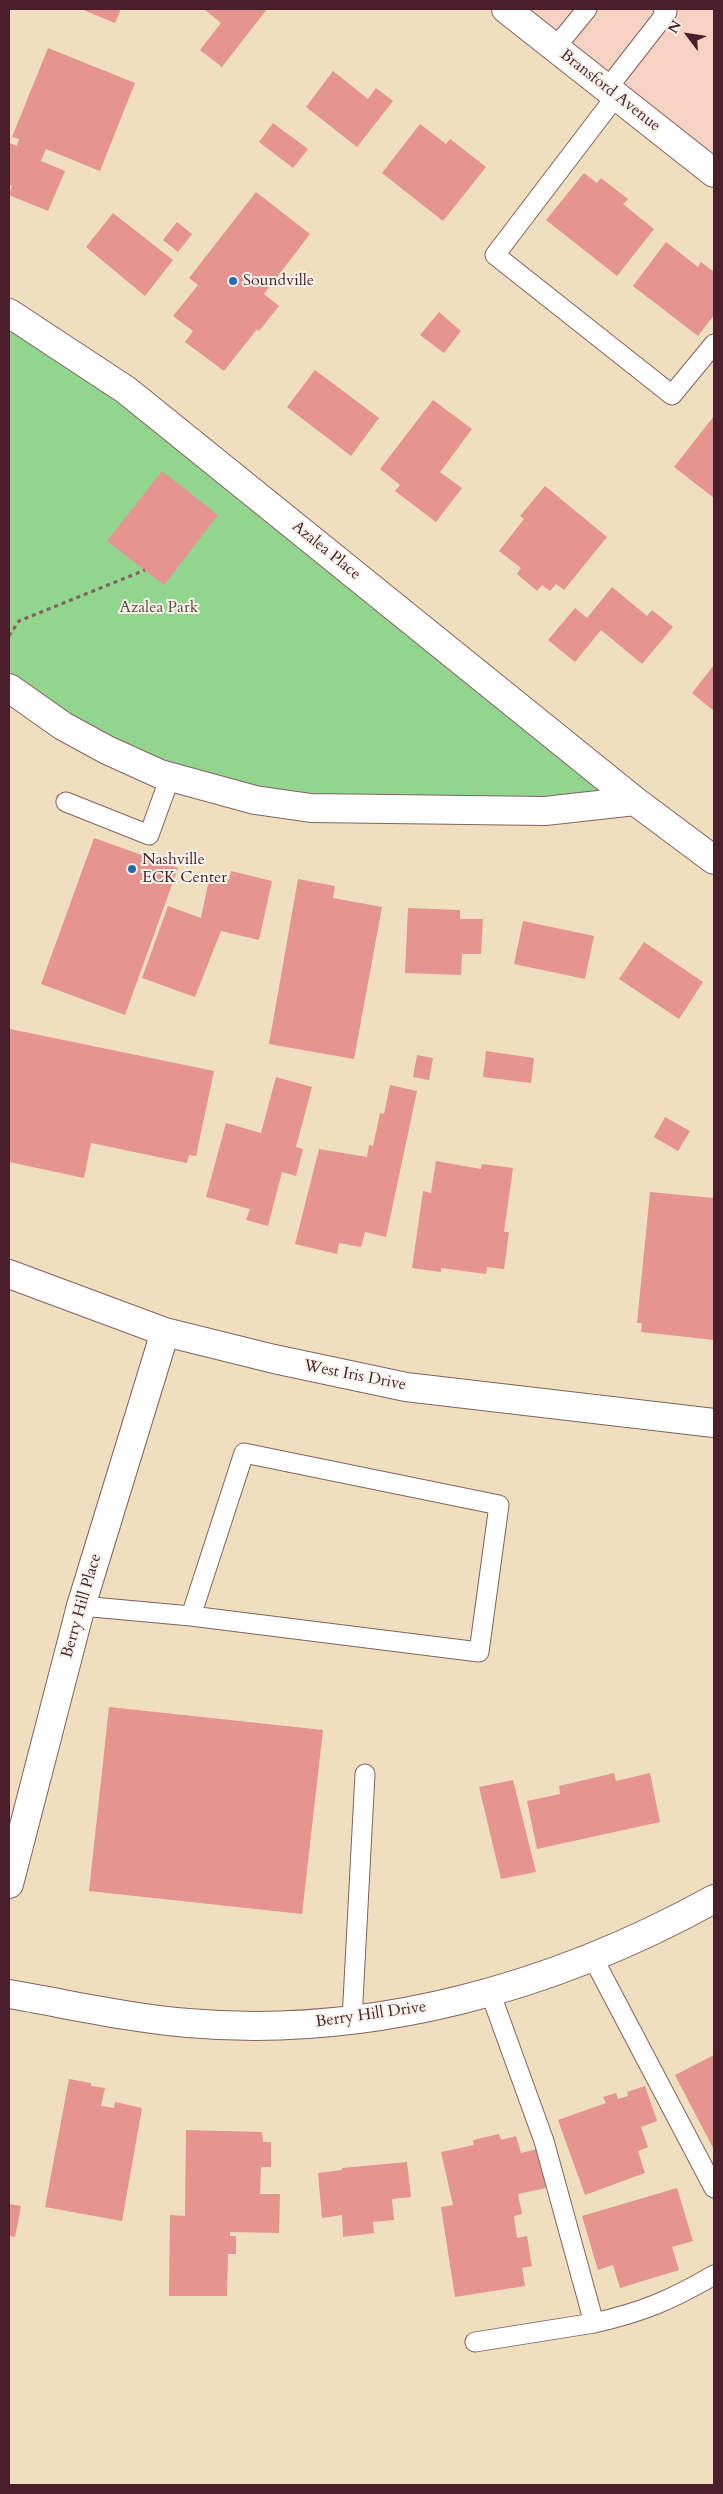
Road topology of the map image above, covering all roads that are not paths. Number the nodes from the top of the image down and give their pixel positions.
1 (506, 9) edge
2 (586, 9) edge
3 (663, 9) edge
4 (555, 48) junction
5 (611, 93) junction
6 (714, 173) edge
7 (9, 313) edge
8 (714, 344) edge
9 (9, 688) edge
10 (170, 777) junction
11 (635, 801) junction
12 (66, 802) dead end
13 (714, 860) edge
14 (9, 1274) edge
15 (166, 1332) junction
16 (714, 1423) edge
17 (81, 1606) junction
18 (192, 1616) junction
19 (365, 1774) dead end
20 (9, 1884) edge
21 (714, 1899) edge
22 (593, 1958) junction
23 (490, 1992) junction
24 (9, 1994) edge
25 (352, 2020) junction
26 (714, 2188) edge
27 (714, 2275) edge
28 (594, 2324) junction
29 (475, 2342) dead end

1 - 4 street, Bransford Avenue
2 - 4 lane
3 - 5 lane
4 - 5 street, Bransford Avenue
5 - 6 street, Bransford Avenue
5 - 8 lane
7 - 11 street, Azalea Place
9 - 10 street
10 - 11 street
10 - 12 lane
11 - 13 street, Azalea Place
14 - 15 street, West Iris Drive
15 - 16 street, West Iris Drive
15 - 17 street, Berry Hill Place
17 - 18 lane
17 - 20 street, Berry Hill Place
18 - 18 lane
19 - 25 lane
21 - 22 street, Berry Hill Drive
22 - 23 street, Berry Hill Drive
22 - 26 lane
23 - 25 street, Berry Hill Drive
23 - 28 lane
24 - 25 street, Berry Hill Drive
27 - 28 lane
28 - 29 lane

